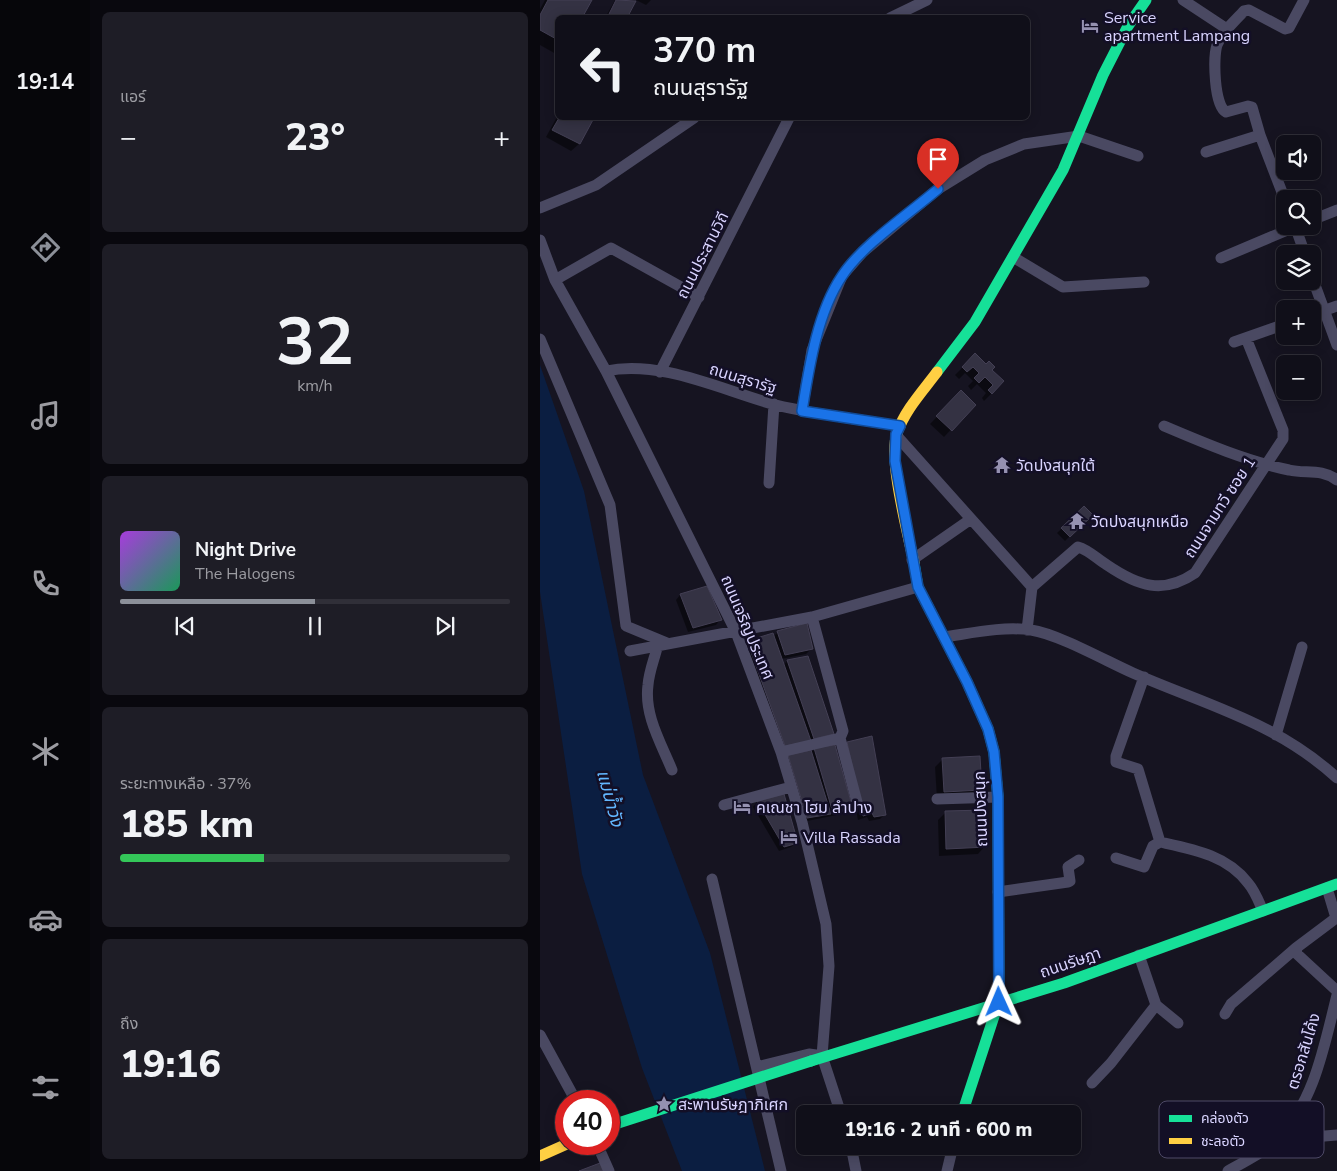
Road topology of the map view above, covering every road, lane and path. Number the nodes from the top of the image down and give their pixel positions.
1 (927, 0) edge
2 (1146, 0) edge
3 (1183, 0) edge
4 (1304, 0) edge
5 (896, 15) edge
6 (1227, 29) junction
7 (691, 120) edge
8 (788, 120) edge
9 (1260, 135) junction
10 (1078, 136) junction
11 (1206, 152) dead end
12 (1138, 156) dead end
13 (1281, 190) edge
14 (540, 208) edge
15 (1337, 210) edge
16 (1321, 216) edge
17 (1276, 235) edge
18 (540, 240) edge
19 (1013, 257) junction
20 (1221, 258) dead end
21 (555, 280) junction
22 (1144, 282) dead end
23 (699, 297) junction
24 (1337, 306) edge
25 (1321, 312) edge
26 (1321, 318) edge
27 (1276, 327) edge
28 (540, 339) edge
29 (1337, 345) edge
30 (606, 371) junction
31 (660, 372) junction
32 (774, 404) junction
33 (802, 411) junction
34 (1164, 426) dead end
35 (898, 430) junction
36 (1268, 464) junction
37 (1337, 480) edge
38 (770, 483) dead end
39 (971, 519) junction
40 (912, 560) junction
41 (918, 587) junction
42 (1032, 587) junction
43 (812, 617) junction
44 (1026, 630) junction
45 (736, 632) junction
46 (944, 637) junction
47 (662, 645) junction
48 (1302, 647) dead end
49 (630, 651) dead end
50 (1144, 678) junction
51 (1276, 735) junction
52 (840, 738) junction
53 (781, 752) junction
54 (672, 770) dead end
55 (1337, 778) edge
56 (791, 787) junction
57 (998, 797) junction
58 (937, 799) dead end
59 (857, 802) dead end
60 (724, 805) dead end
61 (1160, 842) junction
62 (1116, 858) dead end
63 (1079, 860) dead end
64 (712, 879) dead end
65 (1332, 886) edge
66 (998, 892) junction
67 (1263, 911) junction
68 (1296, 948) junction
69 (1139, 955) junction
70 (1337, 991) edge
71 (1337, 995) edge
72 (999, 1002) junction
73 (1156, 1005) junction
74 (1225, 1014) dead end
75 (1178, 1023) dead end
76 (540, 1035) edge
77 (822, 1056) junction
78 (757, 1067) junction
79 (1092, 1083) dead end
80 (570, 1090) edge
81 (1305, 1101) edge
82 (838, 1105) edge
83 (965, 1105) edge
84 (620, 1122) edge
85 (1337, 1136) edge
86 (1324, 1137) edge
87 (555, 1149) edge
88 (602, 1155) edge
89 (853, 1155) edge
90 (951, 1155) edge
91 (540, 1156) edge
92 (1248, 1158) edge
93 (609, 1171) edge
94 (781, 1171) edge
95 (856, 1171) edge
96 (947, 1171) edge
97 (1228, 1171) edge

1 - 5 street
2 - 10 street
3 - 6 street
4 - 6 street
6 - 9 street
7 - 14 street
8 - 23 street, ถนนประสานวิถี
9 - 11 street
9 - 13 street
10 - 12 street
10 - 19 street
10 - 33 street
15 - 16 street
17 - 20 street
18 - 21 street, ถนนเจริญประเทศ
19 - 22 street
19 - 35 street
21 - 23 street
21 - 30 street, ถนนเจริญประเทศ
23 - 31 street, ถนนประสานวิถี
24 - 25 street
26 - 29 street
27 - 36 street, ถนนจามทวี ซอย 1
28 - 47 street
30 - 31 street, ถนนสุรารัฐ
30 - 45 street, ถนนเจริญประเทศ
31 - 32 street, ถนนสุรารัฐ
32 - 33 street, ถนนสุรารัฐ
32 - 38 street
33 - 35 street, ถนนสุรารัฐ
34 - 36 street
35 - 39 street
35 - 40 street, ถนนปงสนุก
36 - 37 street
36 - 42 street, ถนนจามทวี ซอย 1
39 - 40 street
39 - 42 street
40 - 41 street, ถนนปงสนุก
41 - 43 street
41 - 46 street, ถนนปงสนุก
42 - 44 street
43 - 45 street
43 - 52 street
44 - 46 street
44 - 50 street
45 - 47 street
45 - 53 street, ถนนเจริญประเทศ
46 - 57 street, ถนนปงสนุก
47 - 49 street
47 - 54 street
48 - 51 street
50 - 51 street
50 - 61 street
51 - 55 street
52 - 53 street
52 - 59 street
53 - 56 street, ถนนเจริญประเทศ
56 - 60 street
56 - 77 street, ถนนเจริญประเทศ
57 - 58 street
57 - 66 street, ถนนปงสนุก
61 - 62 street
61 - 67 street
63 - 66 street
64 - 78 street
65 - 67 street, ถนนรัษฎา
65 - 68 street
66 - 72 street, ถนนปงสนุก
67 - 69 street, ถนนรัษฎา
68 - 70 street
68 - 74 street
69 - 72 street, ถนนรัษฎา
69 - 73 street
71 - 81 street, ตรอกสันโค้ง
72 - 77 street, ถนนรัษฎา
72 - 83 street, ถนนปงสนุก
73 - 75 street
73 - 79 street
76 - 80 street
77 - 78 street
77 - 82 street
77 - 84 street, ถนนรัษฎา, bridge
78 - 94 street
85 - 86 street
87 - 91 street
88 - 93 street
89 - 95 street
90 - 96 street
92 - 97 street, ตรอกสันโค้ง

